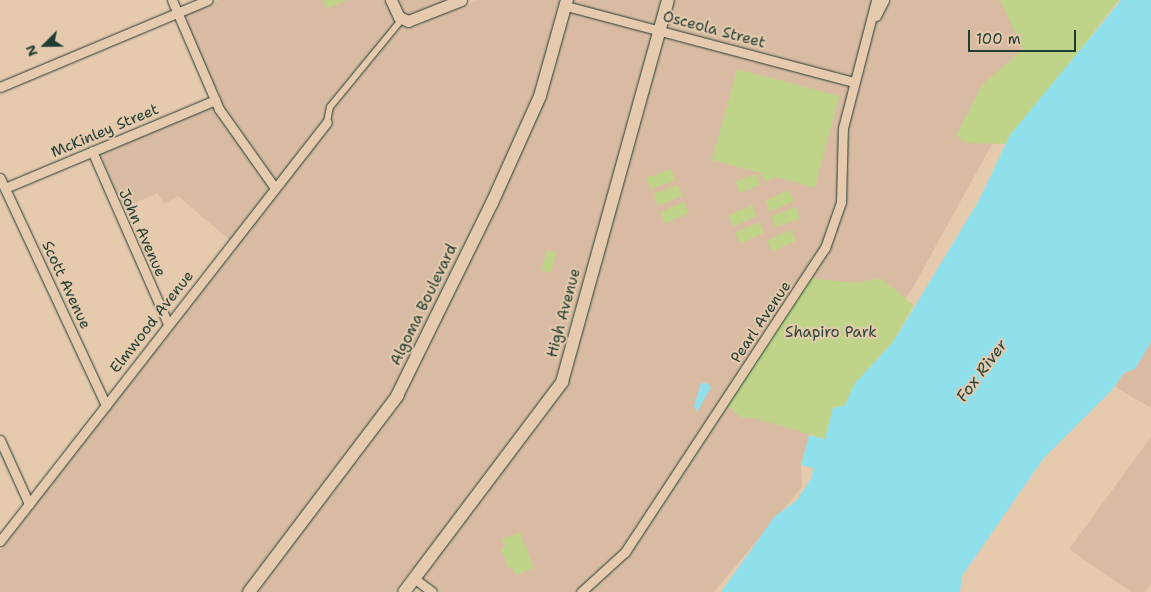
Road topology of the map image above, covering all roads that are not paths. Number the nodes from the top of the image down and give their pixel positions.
1 (172, 0) edge
2 (208, 0) edge
3 (391, 0) edge
4 (461, 0) edge
5 (668, 0) edge
6 (876, 0) edge
7 (884, 0) edge
8 (566, 3) edge
9 (178, 13) junction
10 (405, 20) junction
11 (871, 25) junction
12 (659, 30) junction
13 (854, 82) junction
14 (0, 87) edge
15 (216, 100) junction
16 (327, 122) joint
17 (92, 151) junction
18 (0, 178) edge
19 (5, 188) junction
20 (275, 188) junction
21 (168, 324) junction
22 (106, 404) junction
23 (0, 440) edge
24 (28, 504) junction
25 (0, 540) edge
26 (415, 579) junction
27 (249, 592) edge
28 (404, 592) edge
29 (432, 592) edge
30 (581, 592) edge

1 - 9 street
2 - 9 street
3 - 10 street
4 - 10 street
5 - 12 main road, High Avenue
6 - 11 street, Pearl Avenue
7 - 11 street, Pearl Avenue
8 - 12 street, Osceola Street
8 - 27 main road, Algoma Boulevard
9 - 14 street
9 - 15 street
10 - 16 street
11 - 13 street, Pearl Avenue
12 - 13 street, Osceola Street
12 - 26 main road, High Avenue
13 - 30 street, Pearl Avenue
15 - 17 street, McKinley Street
15 - 20 street
16 - 20 street, Elmwood Avenue
17 - 19 street, McKinley Street
17 - 21 street, John Avenue
18 - 19 street, Scott Avenue
19 - 22 street, Scott Avenue
20 - 21 street, Elmwood Avenue
21 - 22 street, Elmwood Avenue
22 - 24 street, Elmwood Avenue
23 - 24 street
24 - 25 street, Elmwood Avenue
26 - 28 main road, High Avenue
26 - 29 street

